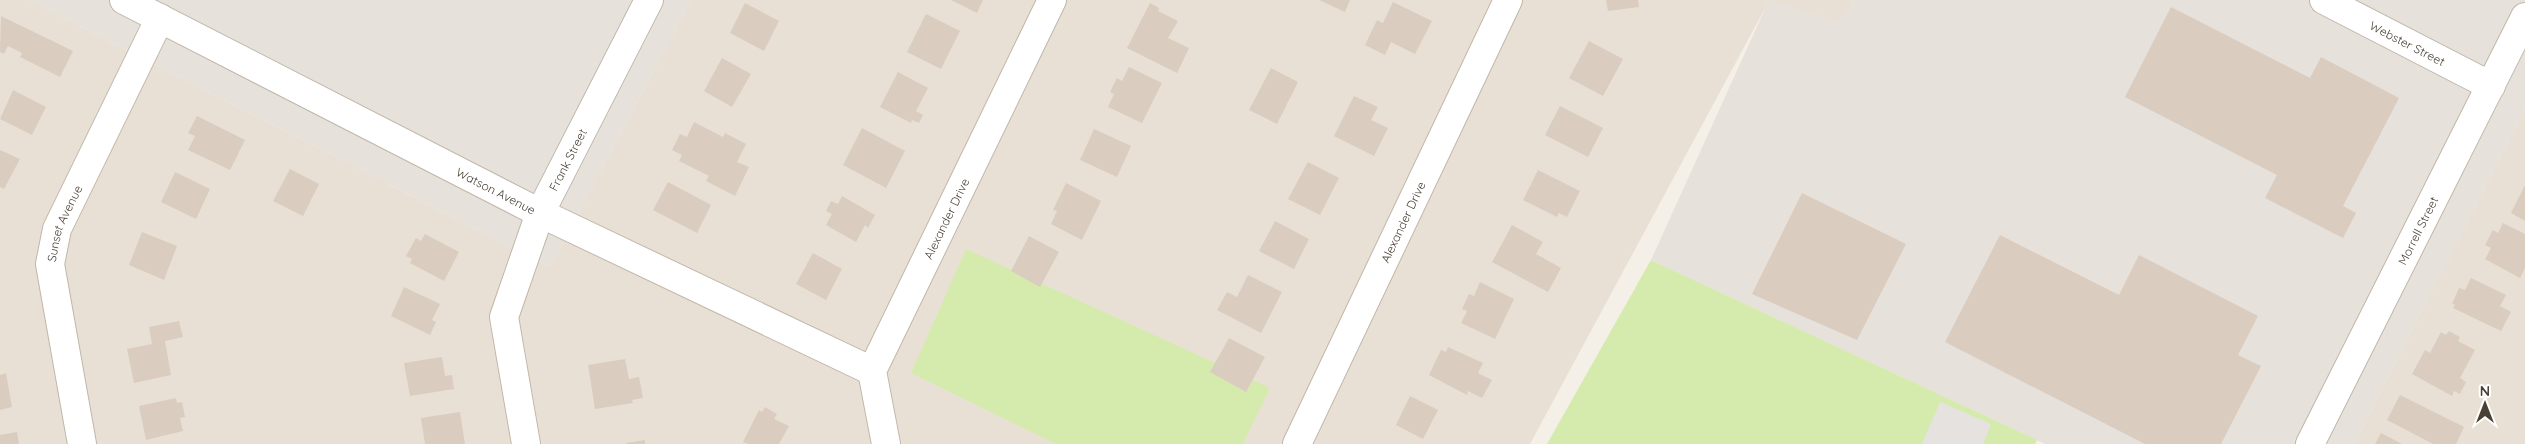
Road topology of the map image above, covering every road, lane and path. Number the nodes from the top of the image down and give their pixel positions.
1 (124, 0) edge
2 (649, 0) edge
3 (1052, 0) edge
4 (1508, 0) edge
5 (2324, 0) edge
6 (2525, 17) edge
7 (160, 18) junction
8 (2491, 86) junction
9 (540, 213) junction
10 (872, 371) junction
11 (82, 444) edge
12 (526, 444) edge
13 (886, 444) edge
14 (1298, 444) edge
15 (2310, 444) edge

1 - 7 street, Watson Avenue
2 - 9 street, Frank Street
3 - 10 street, Alexander Drive
4 - 14 street, Alexander Drive
5 - 8 street, Webster Street
6 - 8 street, Morrell Street
7 - 9 street, Watson Avenue
7 - 11 street, Sunset Avenue
8 - 15 street, Morrell Street
9 - 10 street, Watson Avenue
9 - 12 street, Frank Street
10 - 13 street

